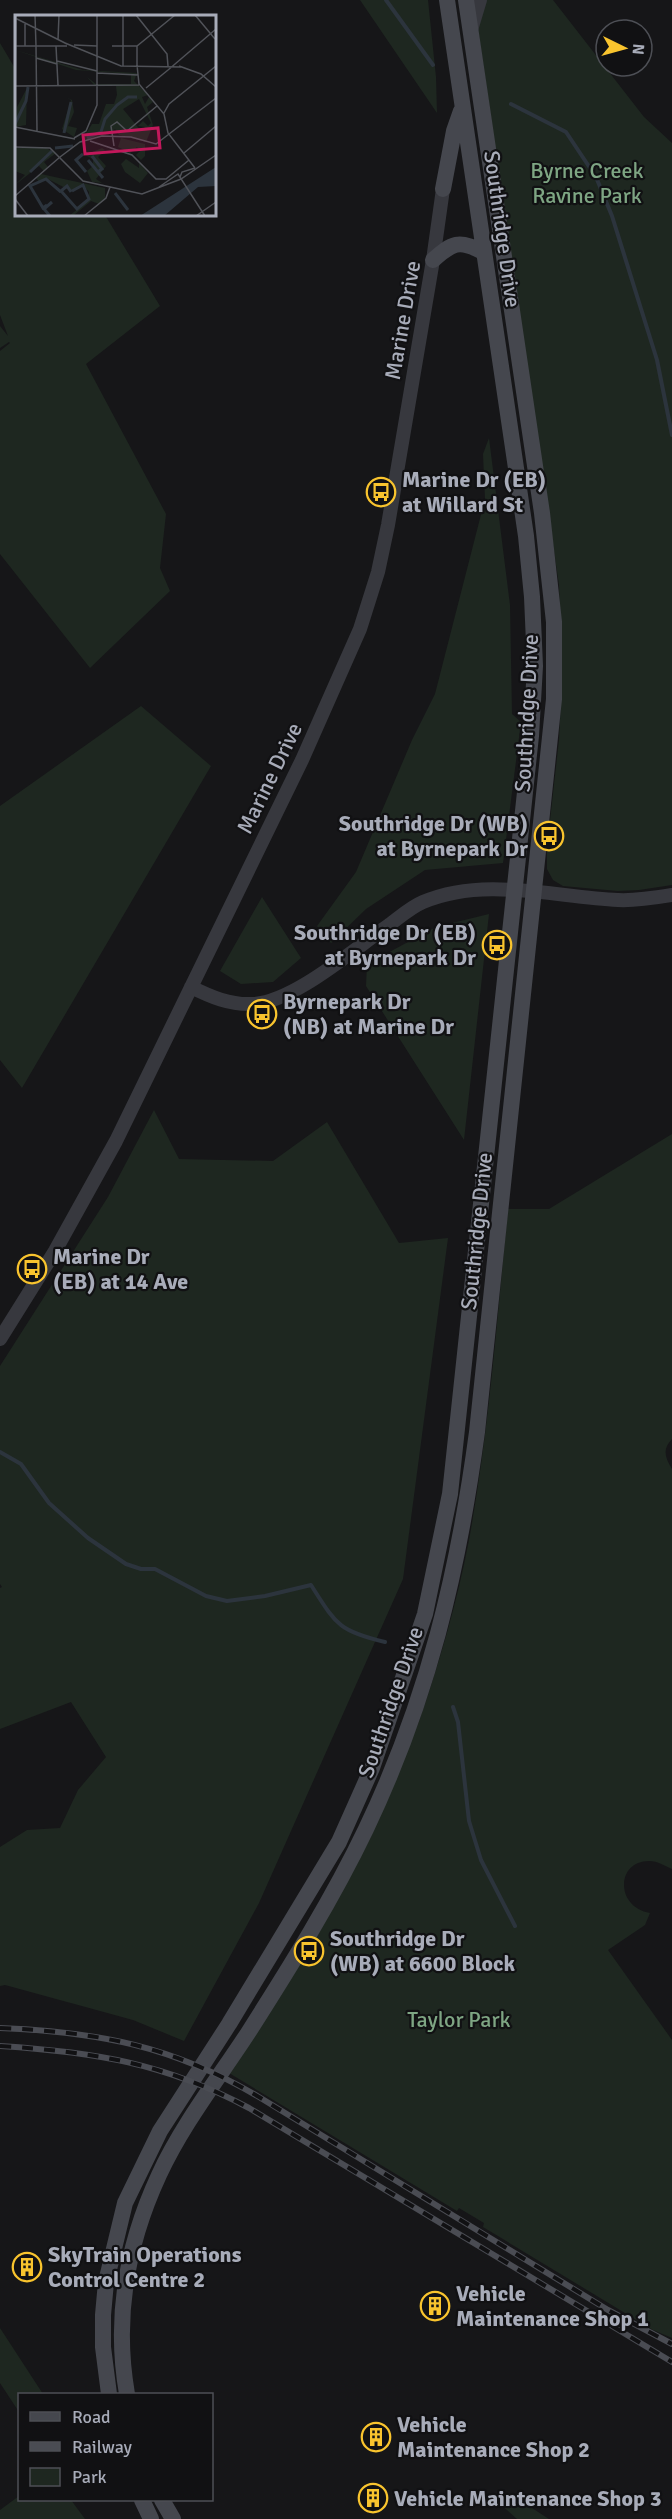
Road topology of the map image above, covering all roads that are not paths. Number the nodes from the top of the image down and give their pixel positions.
1 (447, 0) edge
2 (466, 0) edge
3 (480, 0) edge
4 (470, 32) junction
5 (462, 107) junction
6 (443, 189) joint
7 (483, 252) junction
8 (433, 261) junction
9 (515, 891) junction
10 (534, 892) junction
11 (672, 895) edge
12 (191, 987) junction
13 (0, 1339) edge
14 (114, 2247) junction
15 (126, 2274) junction
16 (109, 2393) edge
17 (128, 2393) edge
18 (143, 2501) edge
19 (163, 2501) edge
20 (152, 2519) edge
21 (173, 2519) edge

1 - 5 main road, Southridge Drive
2 - 4 main road, Southridge Drive
3 - 4 street
4 - 10 main road, Southridge Drive
5 - 6 main road
5 - 7 main road, Southridge Drive
6 - 8 street, Marine Drive
7 - 8 main road
7 - 9 main road, Southridge Drive
8 - 12 street, Marine Drive
9 - 10 street
9 - 12 street
9 - 14 main road, Southridge Drive
10 - 11 street
10 - 15 main road, Southridge Drive
12 - 13 street, Marine Drive
14 - 15 main road
14 - 16 main road, Southridge Drive
15 - 17 main road, Southridge Drive
18 - 20 main road
19 - 21 main road

